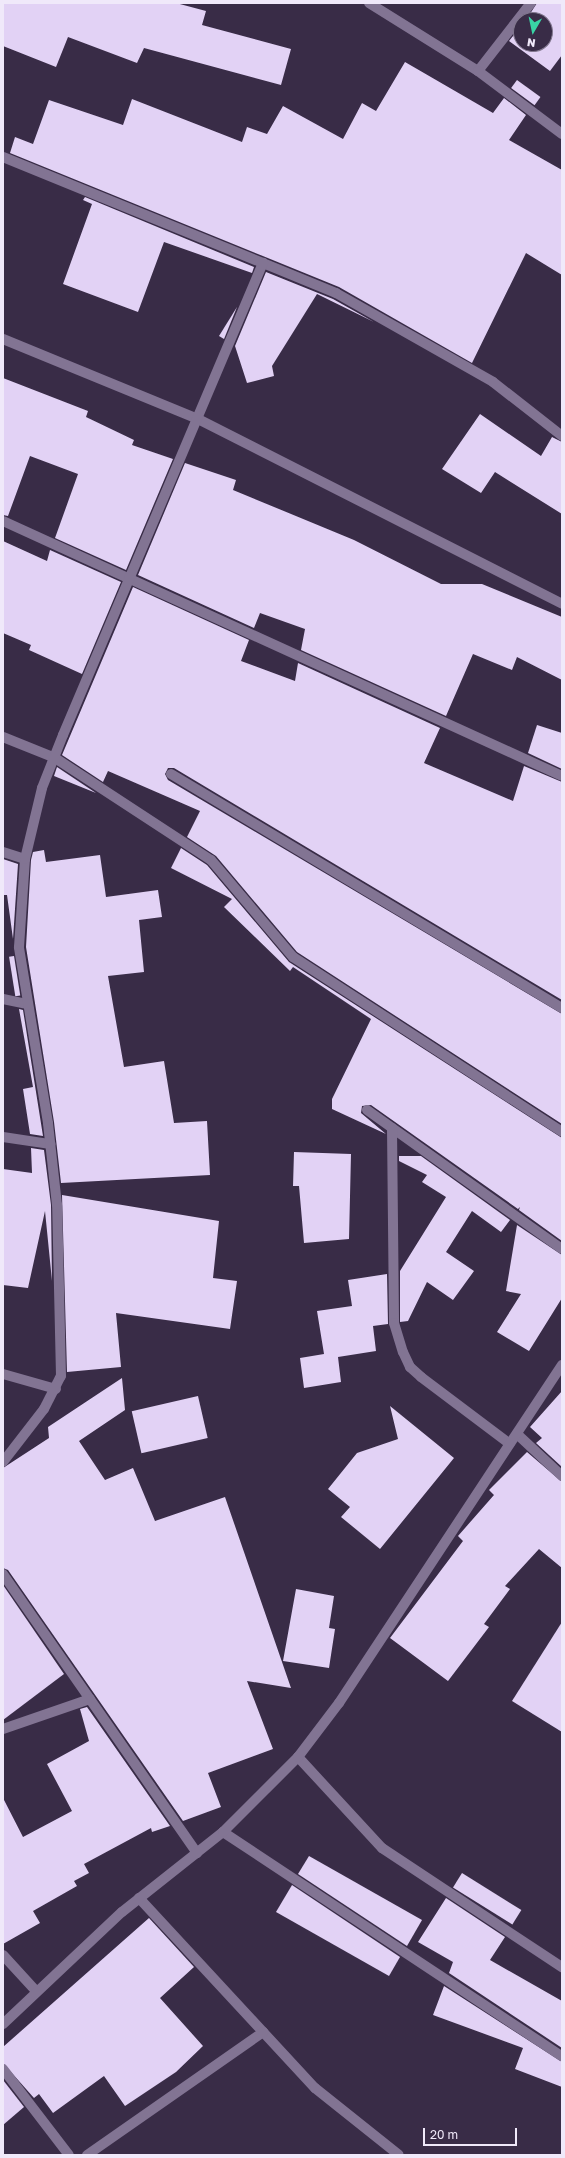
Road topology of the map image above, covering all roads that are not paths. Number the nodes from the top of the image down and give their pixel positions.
1 (369, 3) edge
2 (531, 3) edge
3 (478, 71) junction
4 (562, 134) edge
5 (3, 157) edge
6 (263, 263) junction
7 (3, 339) edge
8 (198, 420) junction
9 (562, 436) edge
10 (3, 521) edge
11 (131, 577) junction
12 (562, 604) edge
13 (3, 737) edge
14 (55, 758) junction
15 (171, 774) dead end
16 (562, 776) edge
17 (3, 852) edge
18 (25, 859) junction
19 (3, 999) edge
20 (27, 1004) junction
21 (562, 1008) edge
22 (367, 1110) dead end
23 (392, 1128) junction
24 (562, 1132) edge
25 (3, 1137) edge
26 (50, 1144) junction
27 (562, 1249) edge
28 (562, 1365) edge
29 (3, 1374) edge
30 (56, 1389) junction
31 (517, 1434) junction
32 (510, 1444) junction
33 (3, 1462) edge
34 (562, 1476) edge
35 (3, 1574) edge
36 (90, 1699) junction
37 (3, 1729) edge
38 (298, 1757) junction
39 (223, 1832) junction
40 (197, 1853) junction
41 (139, 1898) junction
42 (3, 1955) edge
43 (562, 1967) edge
44 (36, 1991) junction
45 (3, 2024) edge
46 (263, 2032) junction
47 (562, 2056) edge
48 (3, 2069) edge
49 (69, 2155) edge
50 (87, 2155) edge
51 (399, 2155) edge

1 - 3 street
2 - 3 street
3 - 4 street
5 - 6 street
6 - 8 street
6 - 9 street
7 - 8 street
8 - 11 street
8 - 12 street
10 - 11 street
11 - 14 street
11 - 16 street
13 - 14 street
14 - 18 street
14 - 24 street
15 - 21 street
17 - 18 street
18 - 20 street
19 - 20 street
20 - 26 street
22 - 23 street
23 - 27 street
23 - 32 street
25 - 26 street
26 - 30 street
28 - 31 street
29 - 30 street
30 - 33 street
31 - 32 street
31 - 34 street
32 - 38 street
35 - 36 street
36 - 37 street
36 - 40 street
38 - 39 street
38 - 43 street
39 - 40 street
39 - 47 street
40 - 41 street
41 - 44 street
41 - 46 street
42 - 44 street
44 - 45 street
46 - 50 street
46 - 51 street
48 - 49 street

